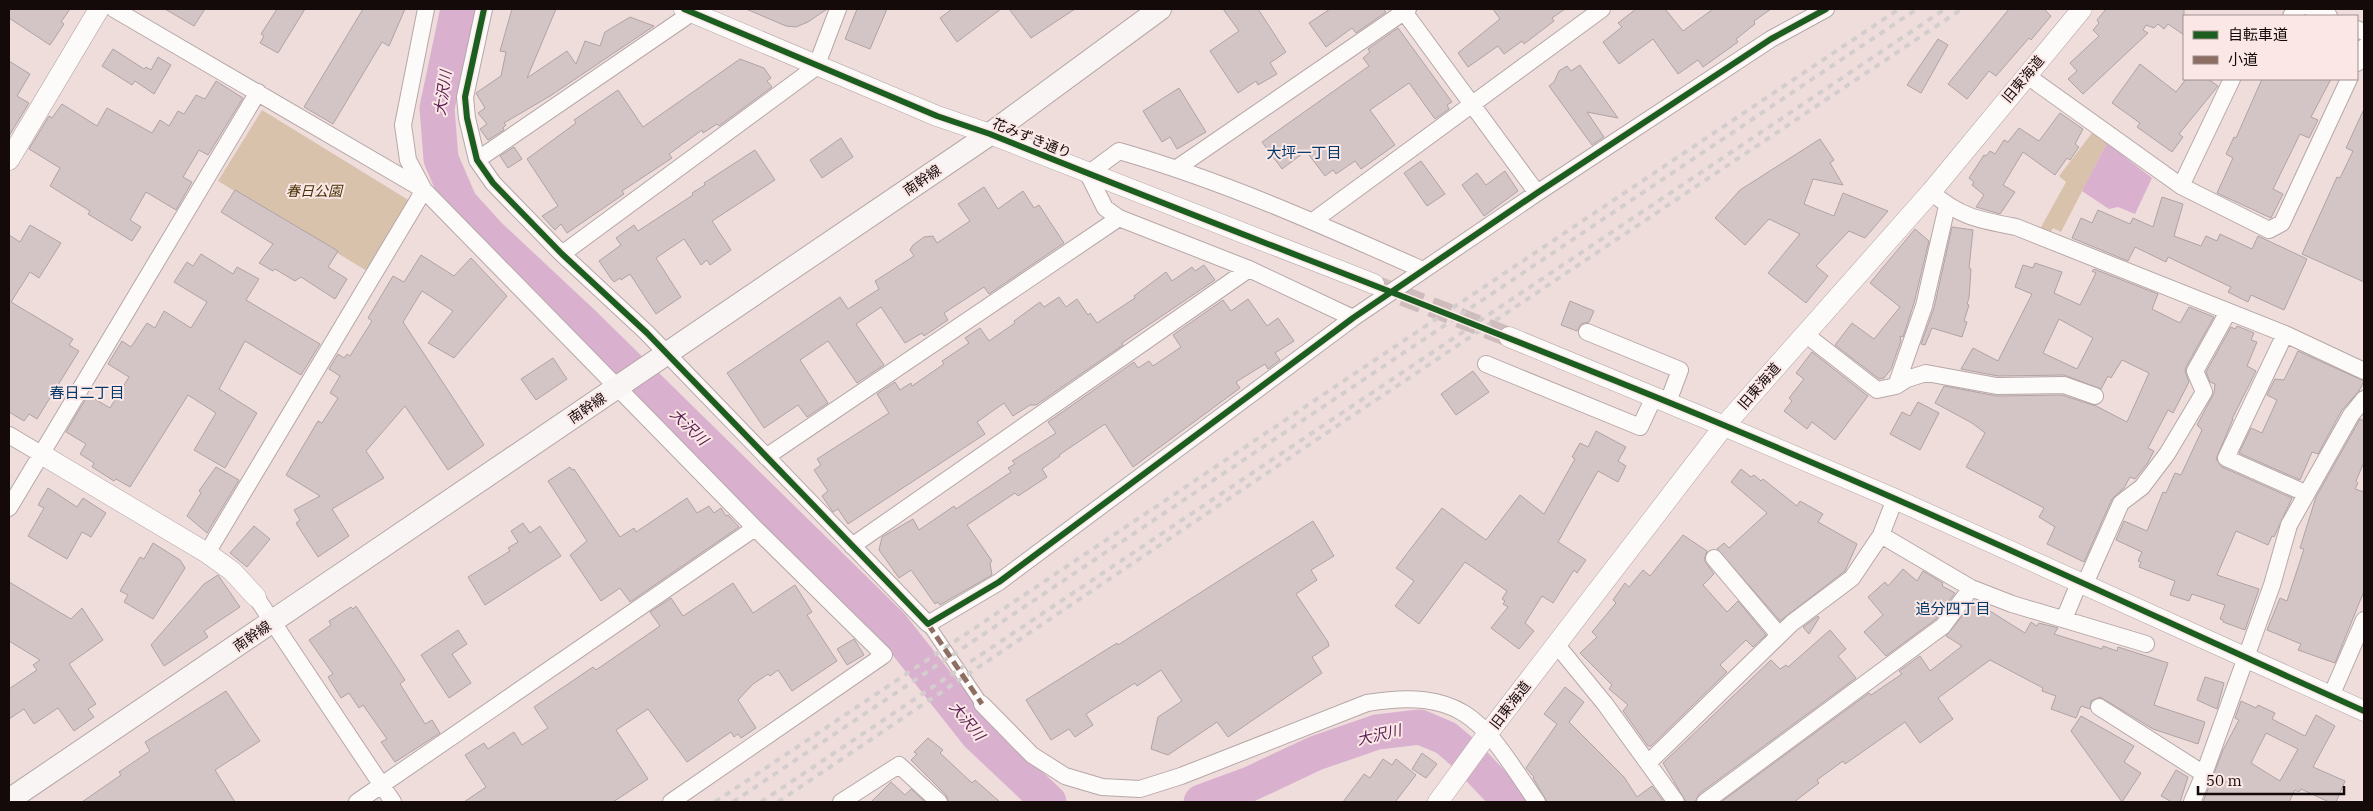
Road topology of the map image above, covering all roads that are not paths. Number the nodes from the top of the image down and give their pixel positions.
1 (100, 9) edge
2 (114, 9) edge
3 (426, 9) edge
4 (484, 9) edge
5 (838, 9) edge
6 (1160, 9) edge
7 (1602, 9) edge
8 (1826, 9) edge
9 (2082, 9) edge
10 (2312, 9) edge
11 (1405, 10) edge
12 (688, 11) edge
13 (2327, 15) edge
14 (2364, 47) edge
15 (2358, 61) edge
16 (816, 67) junction
17 (2026, 75) junction
18 (2232, 80) edge
19 (2350, 80) edge
20 (258, 92) junction
21 (1472, 104) junction
22 (990, 134) junction
23 (9, 160) edge
24 (477, 160) junction
25 (1177, 168) junction
26 (1088, 174) junction
27 (2181, 186) junction
28 (424, 190) junction
29 (1931, 192) junction
30 (1537, 193) junction
31 (1947, 206) junction
32 (1119, 218) junction
33 (1313, 221) junction
34 (562, 254) junction
35 (1248, 270) junction
36 (1423, 270) junction
37 (1374, 284) tunnel mouth
38 (2228, 312) junction
39 (1353, 318) junction
40 (1587, 332) dead end
41 (1805, 334) junction
42 (2285, 334) junction
43 (1509, 337) tunnel mouth
44 (663, 356) junction
45 (1486, 364) dead end
46 (2364, 371) edge
47 (620, 384) junction
48 (1896, 386) junction
49 (2095, 396) dead end
50 (2364, 399) edge
51 (1661, 400) junction
52 (1724, 426) junction
53 (9, 435) edge
54 (41, 454) junction
55 (766, 456) junction
56 (2305, 493) junction
57 (1894, 499) junction
58 (9, 508) edge
59 (755, 528) junction
60 (1881, 535) junction
61 (852, 546) junction
62 (207, 553) junction
63 (1714, 558) dead end
64 (2082, 584) junction
65 (1971, 588) junction
66 (256, 597) joint
67 (2064, 619) junction
68 (2364, 620) edge
69 (272, 622) junction
70 (928, 624) junction
71 (1779, 635) junction
72 (1556, 644) junction
73 (2146, 644) dead end
74 (2246, 657) junction
75 (2331, 696) junction
76 (982, 704) joint
77 (2099, 707) dead end
78 (2364, 711) edge
79 (1489, 732) junction
80 (1648, 763) junction
81 (2204, 774) junction
82 (382, 785) junction
83 (1101, 795) edge
84 (9, 800) edge
85 (357, 802) edge
86 (393, 802) edge
87 (671, 802) edge
88 (841, 802) edge
89 (938, 802) edge
90 (1438, 802) edge
91 (1537, 802) edge
92 (1676, 802) edge
93 (1705, 802) edge
94 (2192, 802) edge

1 - 23 street
2 - 20 street
3 - 28 street
4 - 24 street
5 - 16 street
6 - 22 main road, 南幹線
7 - 21 street
8 - 30 street
9 - 17 street, 旧東海道
10 - 13 street
11 - 21 street
11 - 25 street
12 - 16 street, 花みずき通り
12 - 24 street
14 - 15 street
16 - 22 street, 花みずき通り
16 - 34 street
17 - 27 street
17 - 29 street, 旧東海道
18 - 27 street
19 - 27 street
20 - 28 street
20 - 54 street
21 - 30 street
21 - 33 street
22 - 26 street, 花みずき通り
22 - 44 main road, 南幹線
24 - 34 street
25 - 26 street
25 - 33 street
26 - 32 street
26 - 37 street, 花みずき通り
28 - 47 street
28 - 62 street
29 - 31 street
29 - 41 street, 旧東海道
30 - 36 street
31 - 38 street
31 - 48 street
32 - 35 street
32 - 55 street
33 - 36 street
34 - 44 street
35 - 39 street
35 - 61 street
36 - 39 street
38 - 42 street
38 - 64 street
39 - 70 street
40 - 51 street
41 - 48 street
41 - 52 street, 旧東海道
42 - 46 street
42 - 56 street
43 - 51 street
44 - 47 main road, 南幹線
44 - 55 street
45 - 51 street
47 - 59 street
47 - 69 main road, 南幹線
48 - 49 street
50 - 56 street
51 - 52 street
52 - 57 street
52 - 72 street, 旧東海道
53 - 54 street
54 - 58 street
54 - 62 street
55 - 61 street
56 - 74 street
57 - 60 street
57 - 64 street
59 - 82 street
59 - 87 street
60 - 65 street
60 - 71 street
61 - 70 street
62 - 66 street
63 - 71 street
64 - 67 street
64 - 74 street
65 - 67 street
65 - 93 street
66 - 69 street
67 - 73 street
68 - 75 street
69 - 82 street
69 - 84 main road, 南幹線
70 - 76 street
71 - 80 street
72 - 79 street, 旧東海道
72 - 80 street
74 - 75 street
74 - 81 street
75 - 78 street
76 - 83 street
77 - 81 street
79 - 83 street
79 - 90 street, 旧東海道
79 - 91 street
80 - 92 street
81 - 94 street
82 - 85 street
82 - 86 street
88 - 89 street

